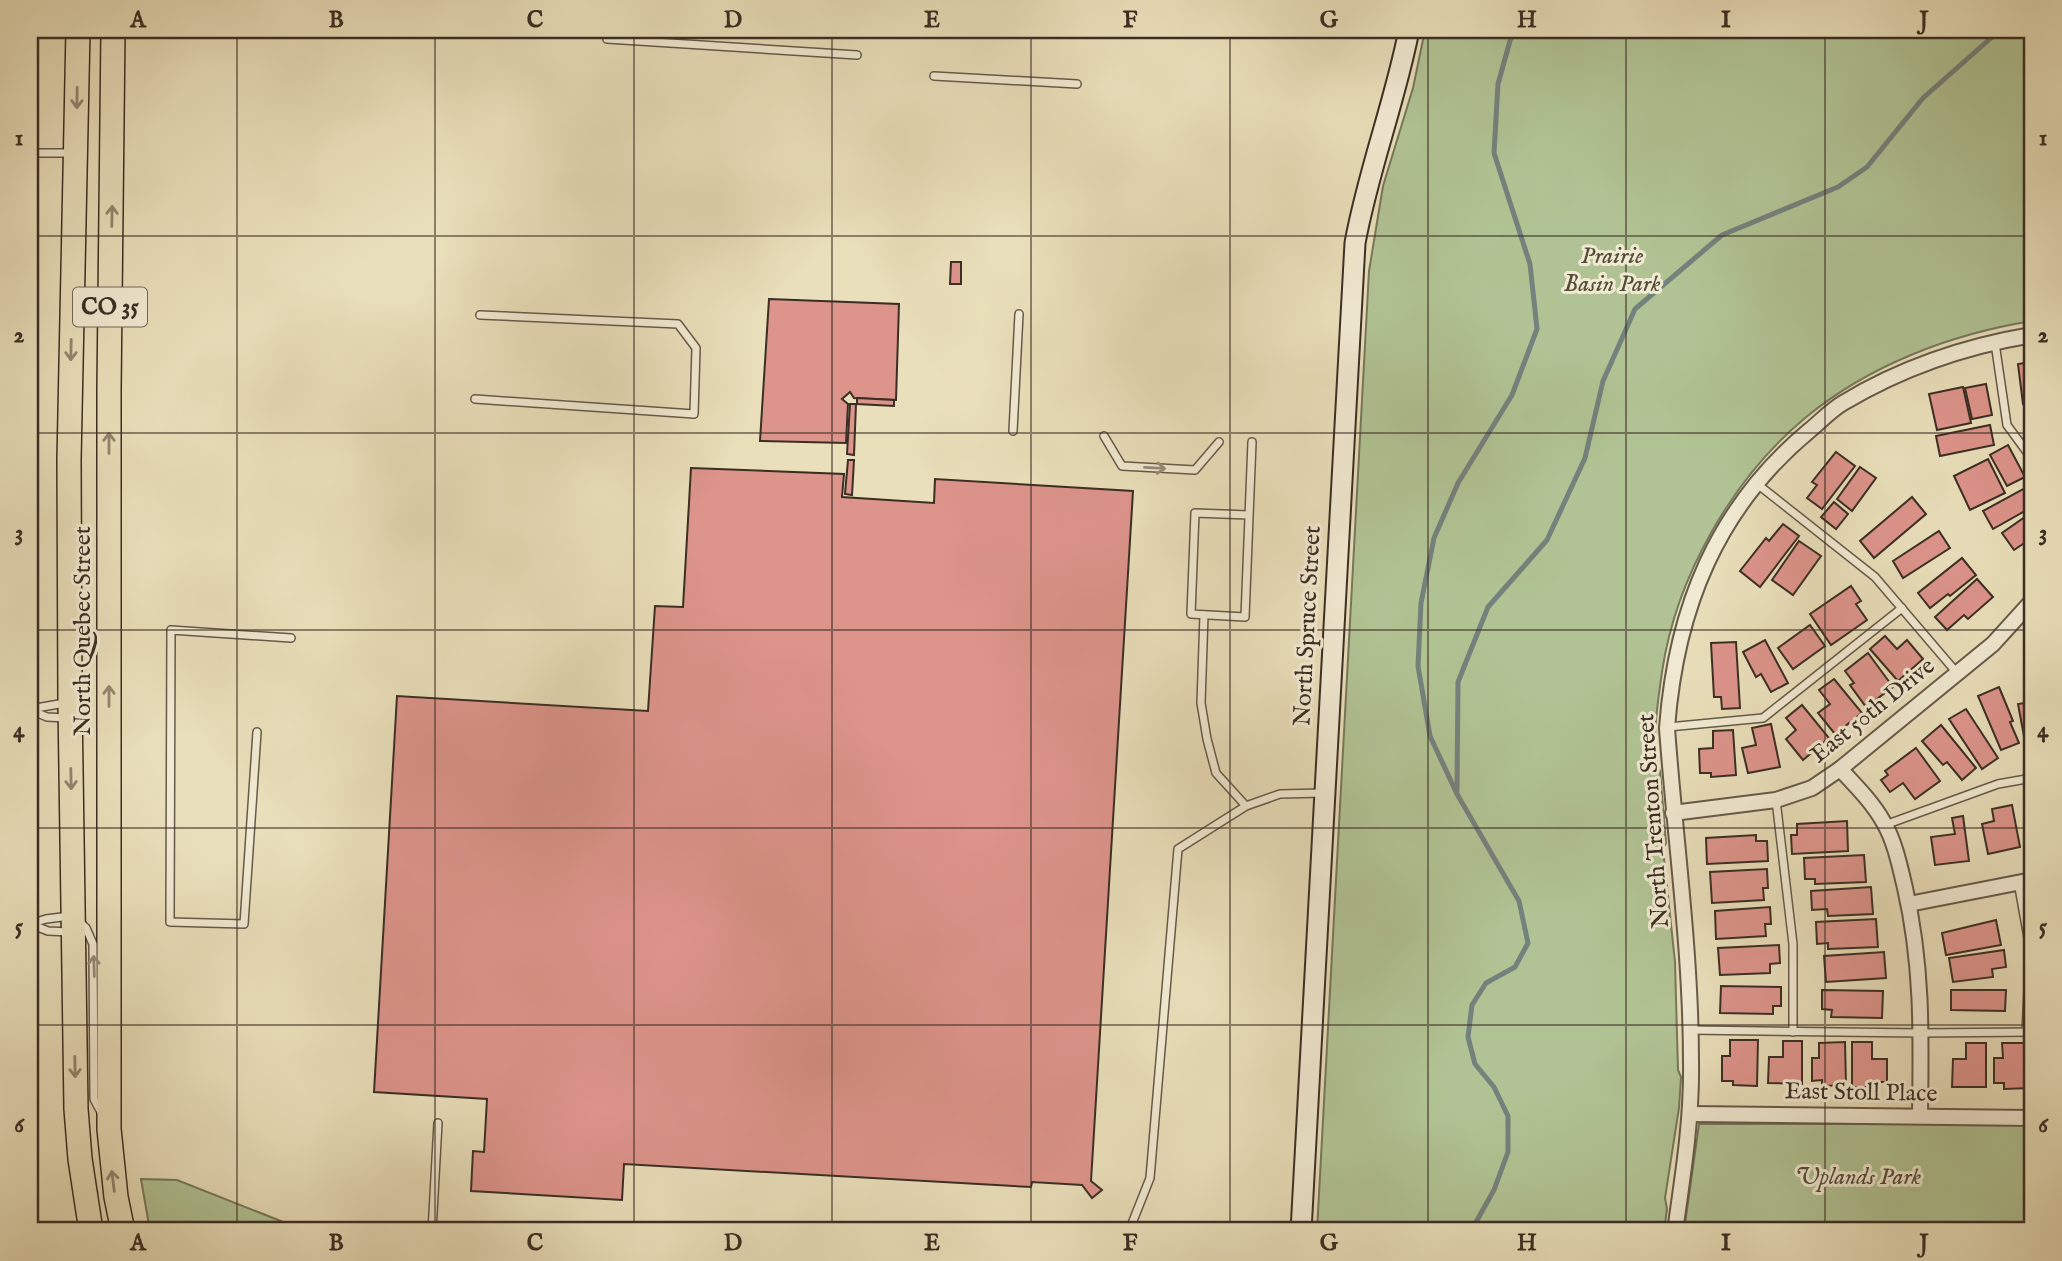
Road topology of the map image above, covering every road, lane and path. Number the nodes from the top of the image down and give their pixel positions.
1 (78, 30) edge
2 (113, 30) edge
3 (1409, 30) edge
4 (607, 39) dead end
5 (857, 55) dead end
6 (934, 76) dead end
7 (1077, 84) dead end
8 (30, 153) edge
9 (76, 153) junction
10 (1019, 314) dead end
11 (480, 315) dead end
12 (2032, 335) edge
13 (1994, 341) junction
14 (475, 399) dead end
15 (1013, 431) dead end
16 (1104, 436) dead end
17 (1219, 442) dead end
18 (1252, 442) dead end
19 (2032, 459) edge
20 (1756, 483) junction
21 (1249, 515) junction
22 (2032, 601) edge
23 (1902, 608) junction
24 (1204, 615) junction
25 (291, 638) dead end
26 (1957, 673) junction
27 (30, 709) edge
28 (70, 711) junction
29 (1667, 727) junction
30 (257, 732) dead end
31 (1840, 769) junction
32 (2032, 778) edge
33 (1324, 793) junction
34 (1776, 800) junction
35 (1246, 806) junction
36 (1673, 813) junction
37 (1885, 825) junction
38 (2025, 881) edge
39 (1909, 904) junction
40 (30, 924) edge
41 (72, 924) junction
42 (1690, 1030) junction
43 (1793, 1032) junction
44 (2029, 1032) edge
45 (1921, 1033) junction
46 (1690, 1114) junction
47 (1920, 1116) junction
48 (2032, 1118) edge
49 (438, 1122) dead end
50 (109, 1129) junction
51 (91, 1231) edge
52 (123, 1231) edge
53 (432, 1231) edge
54 (1129, 1231) edge
55 (1301, 1231) edge
56 (1675, 1231) edge

1 -> 9 main road, North Quebec Street / CO 35
50 -> 2 main road, North Quebec Street / CO 35
3 - 33 street, North Spruce Street
4 - 5 lane
6 - 7 lane
8 - 9 lane
9 -> 28 main road, North Quebec Street / CO 35
10 - 15 lane
11 - 14 lane
12 - 13 street, North Trenton Street
13 - 19 lane
13 - 20 street, North Trenton Street
16 -> 17 lane
18 - 21 lane
20 - 23 lane
20 - 29 street, North Trenton Street
21 - 24 lane
21 - 24 lane
22 - 26 street, East 50th Drive
23 - 26 lane
23 - 29 lane
24 - 35 lane
25 - 30 lane
26 - 31 street, East 50th Drive
27 - 28 lane
27 - 28 lane
28 -> 41 main road, North Quebec Street / CO 35
29 - 36 street, North Trenton Street
31 - 34 street, East 50th Drive
31 - 37 street
32 - 37 lane
33 - 35 lane
33 - 55 street, North Spruce Street
34 - 36 street, East 50th Drive
34 - 43 lane
35 - 54 lane
36 - 42 street, North Trenton Street
37 - 39 street
38 - 39 street
38 - 44 lane
39 - 45 street
40 - 41 lane
40 - 41 lane
50 -> 41 lane
41 -> 51 main road, North Quebec Street / CO 35
42 - 43 lane
42 - 46 street, North Trenton Street
43 - 45 lane
44 - 45 lane
45 - 47 street
46 - 47 street, East Stoll Place
46 - 56 street, North Trenton Street
47 - 48 street, East Stoll Place
49 - 53 lane
52 -> 50 main road, North Quebec Street / CO 35

